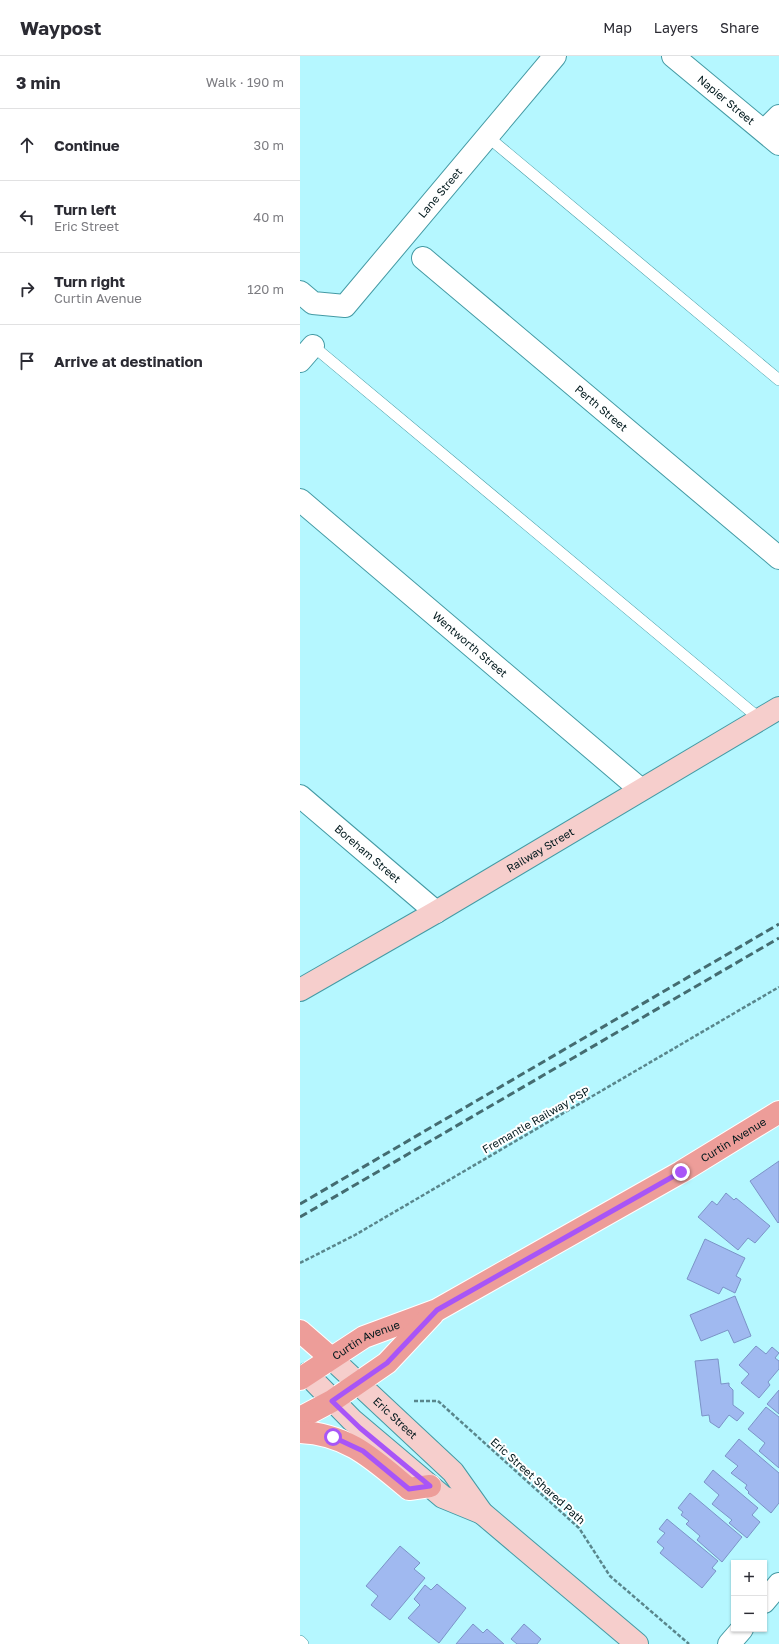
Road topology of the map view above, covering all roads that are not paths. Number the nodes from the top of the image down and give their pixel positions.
1 (555, 56) edge
2 (673, 56) edge
3 (779, 116) edge
4 (488, 137) junction
5 (772, 137) edge
6 (423, 258) dead end
7 (307, 297) edge
8 (306, 353) edge
9 (779, 380) edge
10 (300, 500) edge
11 (779, 558) edge
12 (779, 708) edge
13 (760, 719) junction
14 (640, 789) junction
15 (300, 796) edge
16 (436, 912) junction
17 (300, 990) edge
18 (779, 1112) edge
19 (437, 1310) junction
20 (300, 1331) edge
21 (331, 1358) junction
22 (302, 1373) edge
23 (358, 1384) junction
24 (332, 1401) junction
25 (300, 1418) edge
26 (300, 1432) edge
27 (430, 1486) junction
28 (482, 1513) junction
29 (779, 1584) edge
30 (767, 1598) edge
31 (300, 1641) edge
32 (303, 1644) edge
33 (637, 1644) edge

1 - 4 street, Lane Street
2 - 5 street, Napier Street
3 - 5 street
4 - 7 street, Lane Street
4 - 9 lane
6 - 11 street, Perth Street
8 - 13 lane
10 - 14 street, Wentworth Street
12 - 13 main road, Railway Street
13 - 14 main road, Railway Street
14 - 16 main road, Railway Street
15 - 16 street, Boreham Street
16 - 17 main road, Railway Street
18 - 19 main road, Curtin Avenue
19 - 21 main road, Curtin Avenue
19 - 23 main road, Curtin Avenue
20 - 21 main road, Eric Street
21 - 22 main road, Curtin Avenue
21 - 23 main road, Eric Street
22 - 24 main road, Eric Street
23 - 24 main road, Curtin Avenue
23 - 28 main road, Eric Street
24 - 25 main road, Curtin Avenue
24 - 27 main road, Eric Street
26 - 27 main road
27 - 28 main road, Eric Street
28 - 33 main road, Eric Street
29 - 30 street
31 - 32 lane

